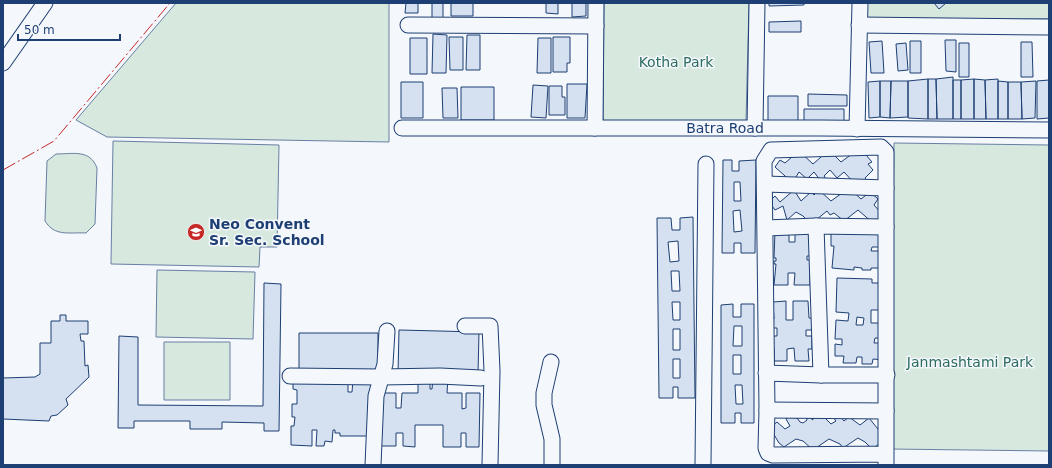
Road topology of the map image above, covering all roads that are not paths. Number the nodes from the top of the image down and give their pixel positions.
1 (45, 3) edge
2 (596, 3) edge
3 (757, 3) edge
4 (860, 3) edge
5 (408, 25) dead end
6 (859, 25) junction
7 (596, 26) junction
8 (1049, 27) edge
9 (3, 63) edge
10 (402, 128) dead end
11 (595, 128) junction
12 (755, 128) junction
13 (857, 128) junction
14 (1049, 130) edge
15 (706, 164) dead end
16 (765, 184) junction
17 (886, 188) junction
18 (816, 226) junction
19 (886, 227) junction
20 (766, 228) junction
21 (465, 326) dead end
22 (387, 331) dead end
23 (550, 362) dead end
24 (766, 373) junction
25 (821, 374) junction
26 (887, 375) junction
27 (290, 376) dead end
28 (381, 377) junction
29 (481, 378) dead end
30 (767, 410) junction
31 (886, 411) junction
32 (886, 459) edge
33 (373, 465) edge
34 (490, 465) edge
35 (552, 465) edge
36 (703, 465) edge

1 - 9 street
2 - 7 street
3 - 12 street
4 - 6 street
5 - 7 street
6 - 8 street
6 - 13 street
7 - 11 street
10 - 11 street, Batra Road
11 - 12 street, Batra Road
12 - 13 street, Batra Road
13 - 14 street, Batra Road
15 - 36 street
16 - 17 street
16 - 17 street
16 - 20 street
17 - 19 street
18 - 19 street
18 - 20 street
18 - 25 street
19 - 26 street
20 - 24 street
21 - 34 street
22 - 28 street
23 - 35 street
24 - 25 street
24 - 30 street
25 - 26 street
26 - 31 street
27 - 28 street
28 - 29 street
28 - 33 street
30 - 31 street
30 - 32 street
31 - 32 street

